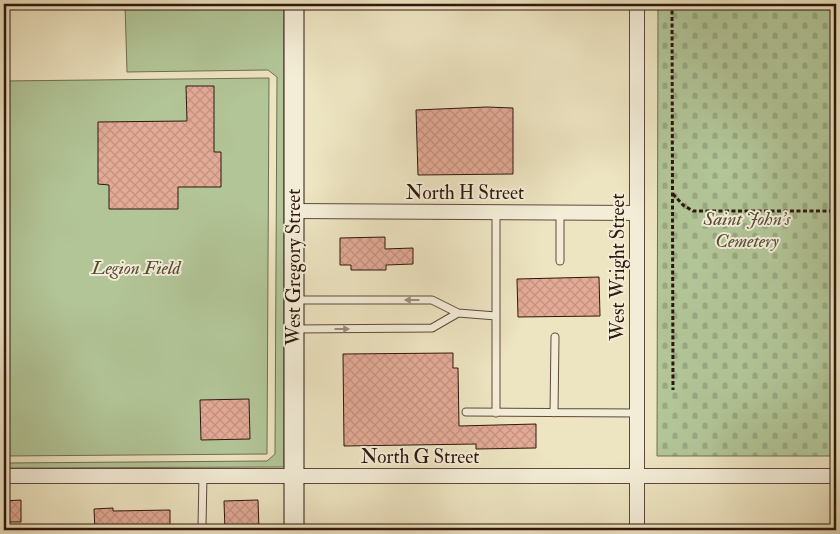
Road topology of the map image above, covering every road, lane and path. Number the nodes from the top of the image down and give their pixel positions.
1 (294, 4) edge
2 (637, 4) edge
3 (672, 4) edge
4 (672, 194) junction
5 (294, 211) junction
6 (836, 211) edge
7 (496, 212) junction
8 (560, 212) junction
9 (637, 213) junction
10 (560, 261) dead end
11 (293, 300) junction
12 (458, 313) junction
13 (496, 316) junction
14 (294, 329) junction
15 (555, 337) dead end
16 (673, 390) dead end
17 (466, 412) dead end
18 (496, 412) junction
19 (637, 412) junction
20 (554, 413) junction
21 (4, 476) edge
22 (203, 476) junction
23 (294, 476) junction
24 (637, 476) junction
25 (836, 476) edge
26 (202, 526) dead end
27 (294, 530) edge
28 (637, 530) edge

1 - 5 street, West Gregory Street
2 - 9 street, West Wright Street
3 - 4 path
4 - 6 path
4 - 16 path
5 - 7 street, North H Street
5 - 11 street, West Gregory Street
7 - 8 street, North H Street
7 - 13 lane
8 - 9 street, North H Street
8 - 10 lane
9 - 19 street, West Wright Street
12 -> 11 lane
11 - 14 street, West Gregory Street
12 - 13 lane
14 -> 12 lane
13 - 18 lane
14 - 23 street, West Gregory Street
15 - 20 lane
17 - 18 lane
18 - 20 lane
19 - 20 lane
19 - 24 street, West Wright Street
21 - 22 street, North G Street
22 - 23 street, North G Street
22 - 26 lane
23 - 24 street, North G Street
23 - 27 street, West Gregory Street
24 - 25 street, North G Street
24 - 28 street, West Wright Street

